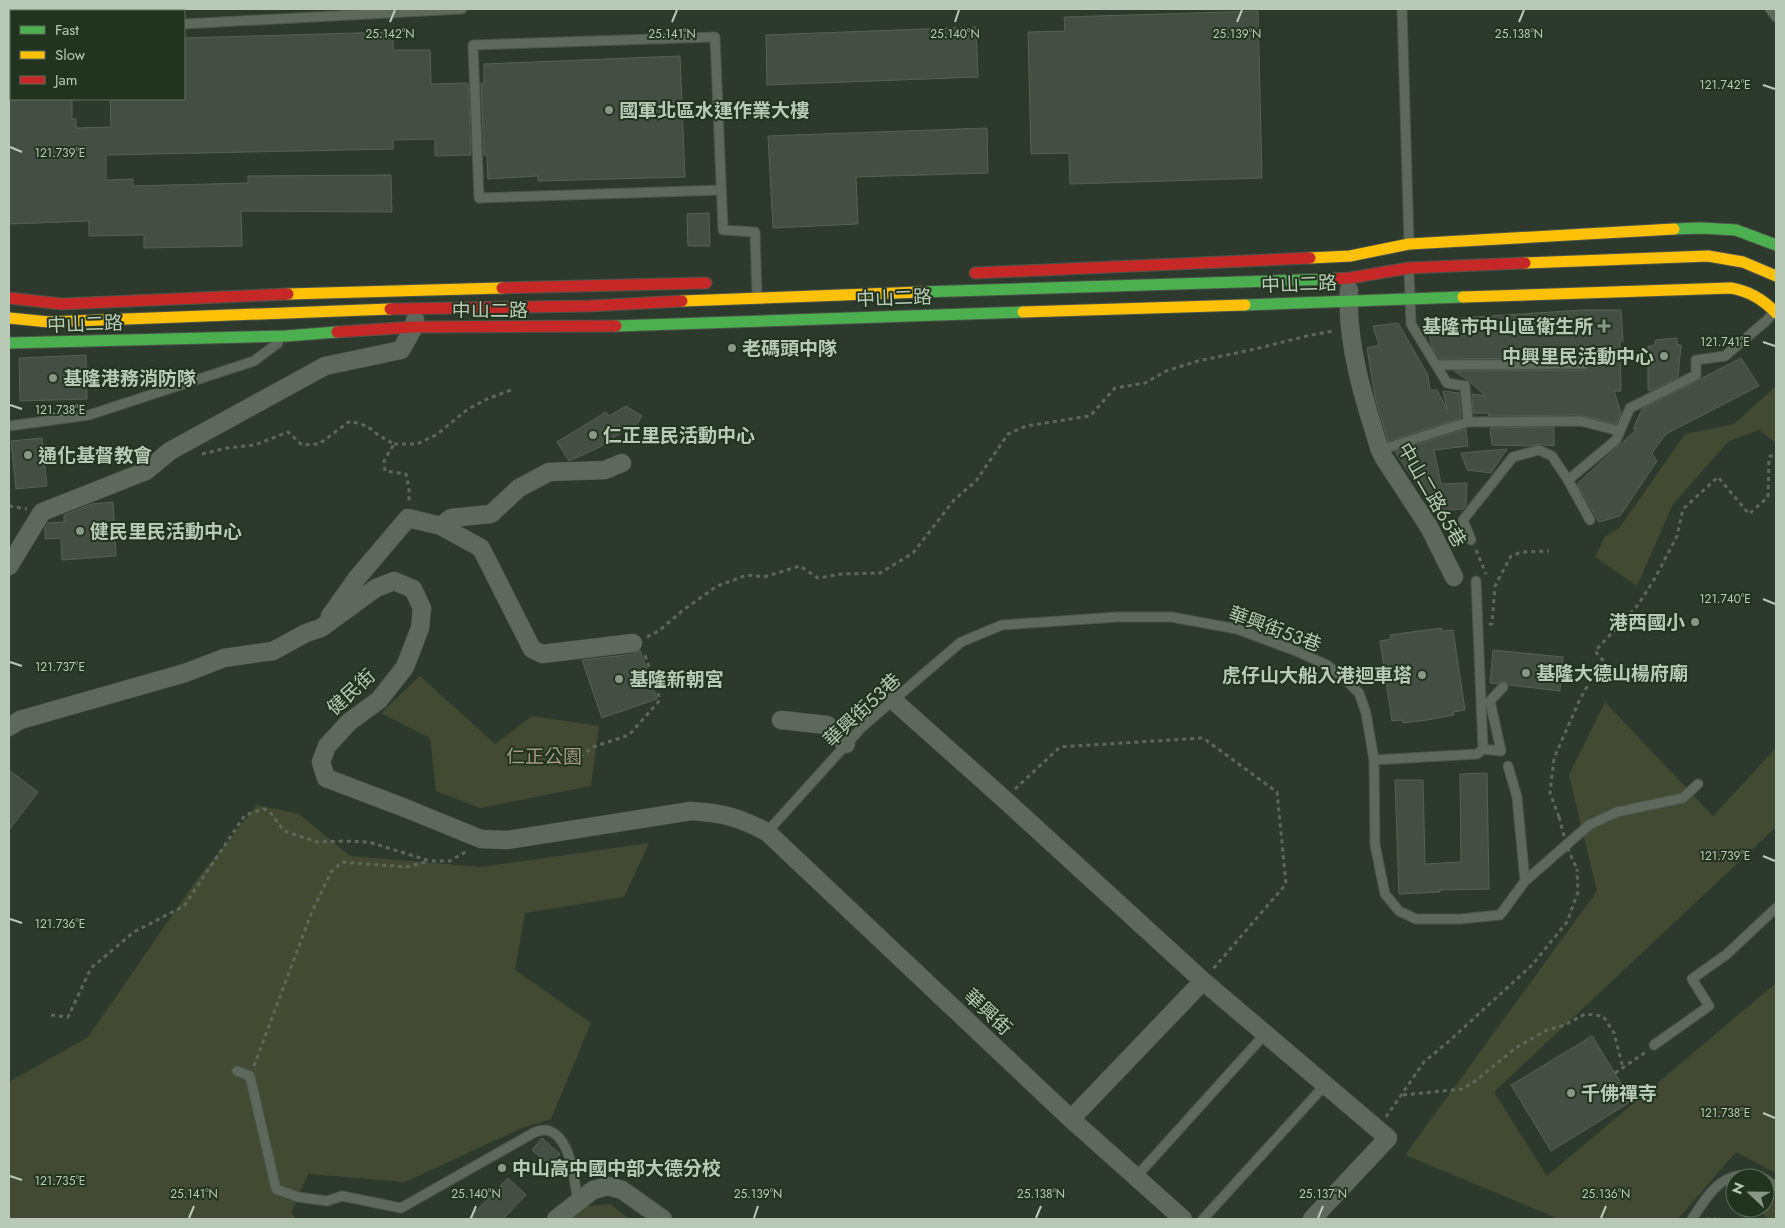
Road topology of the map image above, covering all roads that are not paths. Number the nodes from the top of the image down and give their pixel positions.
1 (462, 9) edge
2 (1402, 9) edge
3 (1770, 9) edge
4 (1776, 17) edge
5 (185, 24) edge
6 (720, 190) junction
7 (1776, 245) edge
8 (1350, 256) junction
9 (1409, 256) junction
10 (965, 273) dead end
11 (1776, 276) edge
12 (1350, 278) junction
13 (718, 283) dead end
14 (416, 291) junction
15 (9, 298) edge
16 (1410, 298) junction
17 (1349, 300) junction
18 (416, 309) junction
19 (756, 309) junction
20 (1775, 312) edge
21 (9, 318) edge
22 (414, 327) junction
23 (286, 336) junction
24 (9, 343) edge
25 (1584, 364) dead end
26 (1436, 365) junction
27 (1468, 422) junction
28 (9, 426) edge
29 (1620, 431) junction
30 (1380, 450) junction
31 (622, 463) dead end
32 (1568, 480) junction
33 (1590, 520) dead end
34 (441, 526) junction
35 (1471, 540) road end
36 (9, 566) edge
37 (1454, 577) dead end
38 (1476, 581) dead end
39 (321, 628) junction
40 (636, 642) road end
41 (1503, 688) dead end
42 (894, 701) junction
43 (781, 720) dead end
44 (9, 727) edge
45 (846, 744) junction
46 (1483, 749) junction
47 (1374, 760) junction
48 (1508, 766) dead end
49 (1698, 784) dead end
50 (767, 832) junction
51 (1525, 881) junction
52 (1776, 908) edge
53 (1203, 981) junction
54 (1265, 1034) junction
55 (1654, 1045) road end
56 (237, 1071) dead end
57 (1325, 1085) junction
58 (1071, 1119) junction
59 (1136, 1177) junction
60 (1725, 1180) edge
61 (578, 1202) junction
62 (556, 1219) edge
63 (663, 1219) edge
64 (1184, 1219) edge
65 (1203, 1219) edge
66 (1312, 1219) edge
67 (1692, 1219) edge

1 - 5 lane
2 - 9 lane
3 - 4 lane
6 - 6 lane
6 - 19 lane
7 - 9 street, 中山二路
8 - 9 street, 中山二路
8 - 10 street, 中山二路
8 - 12 street, 中山二路65巷
9 - 11 street, 中山二路
9 - 12 street, 中山二路
9 - 16 lane
12 - 17 street, 中山二路65巷
12 - 19 street, 中山二路
13 - 14 street, 中山二路
14 - 15 street, 中山二路
14 - 18 street
16 - 17 street, 中山二路
16 - 20 street, 中山二路
16 - 26 lane
17 - 19 street, 中山二路
17 - 30 street, 中山二路65巷
18 - 19 street, 中山二路
18 - 21 street, 中山二路
18 - 22 street
19 - 22 street, 中山二路
20 - 29 lane
22 - 23 street, 中山二路
22 - 36 street
23 - 24 street, 中山二路
23 - 28 lane
25 - 26 lane
26 - 27 lane
27 - 29 lane
27 - 30 lane
29 - 32 lane
30 - 37 street, 中山二路65巷
31 - 34 street
32 - 33 lane
32 - 35 lane
34 - 39 street
34 - 40 street
38 - 46 lane
39 - 44 street, 健民街
39 - 50 street, 健民街
41 - 46 lane
42 - 45 lane, 華興街53巷
42 - 47 lane, 華興街53巷
42 - 53 street
43 - 45 street
45 - 50 lane, 華興街53巷
46 - 47 lane
47 - 51 lane, 華興街53巷
48 - 51 lane
49 - 51 lane, 華興街53巷
50 - 58 street, 華興街
52 - 55 lane
53 - 54 street
53 - 58 street
54 - 57 street
54 - 59 lane
56 - 61 lane
57 - 65 lane
57 - 66 street
58 - 59 street, 華興街
59 - 64 street, 華興街
60 - 67 lane
61 - 62 street
61 - 63 street

